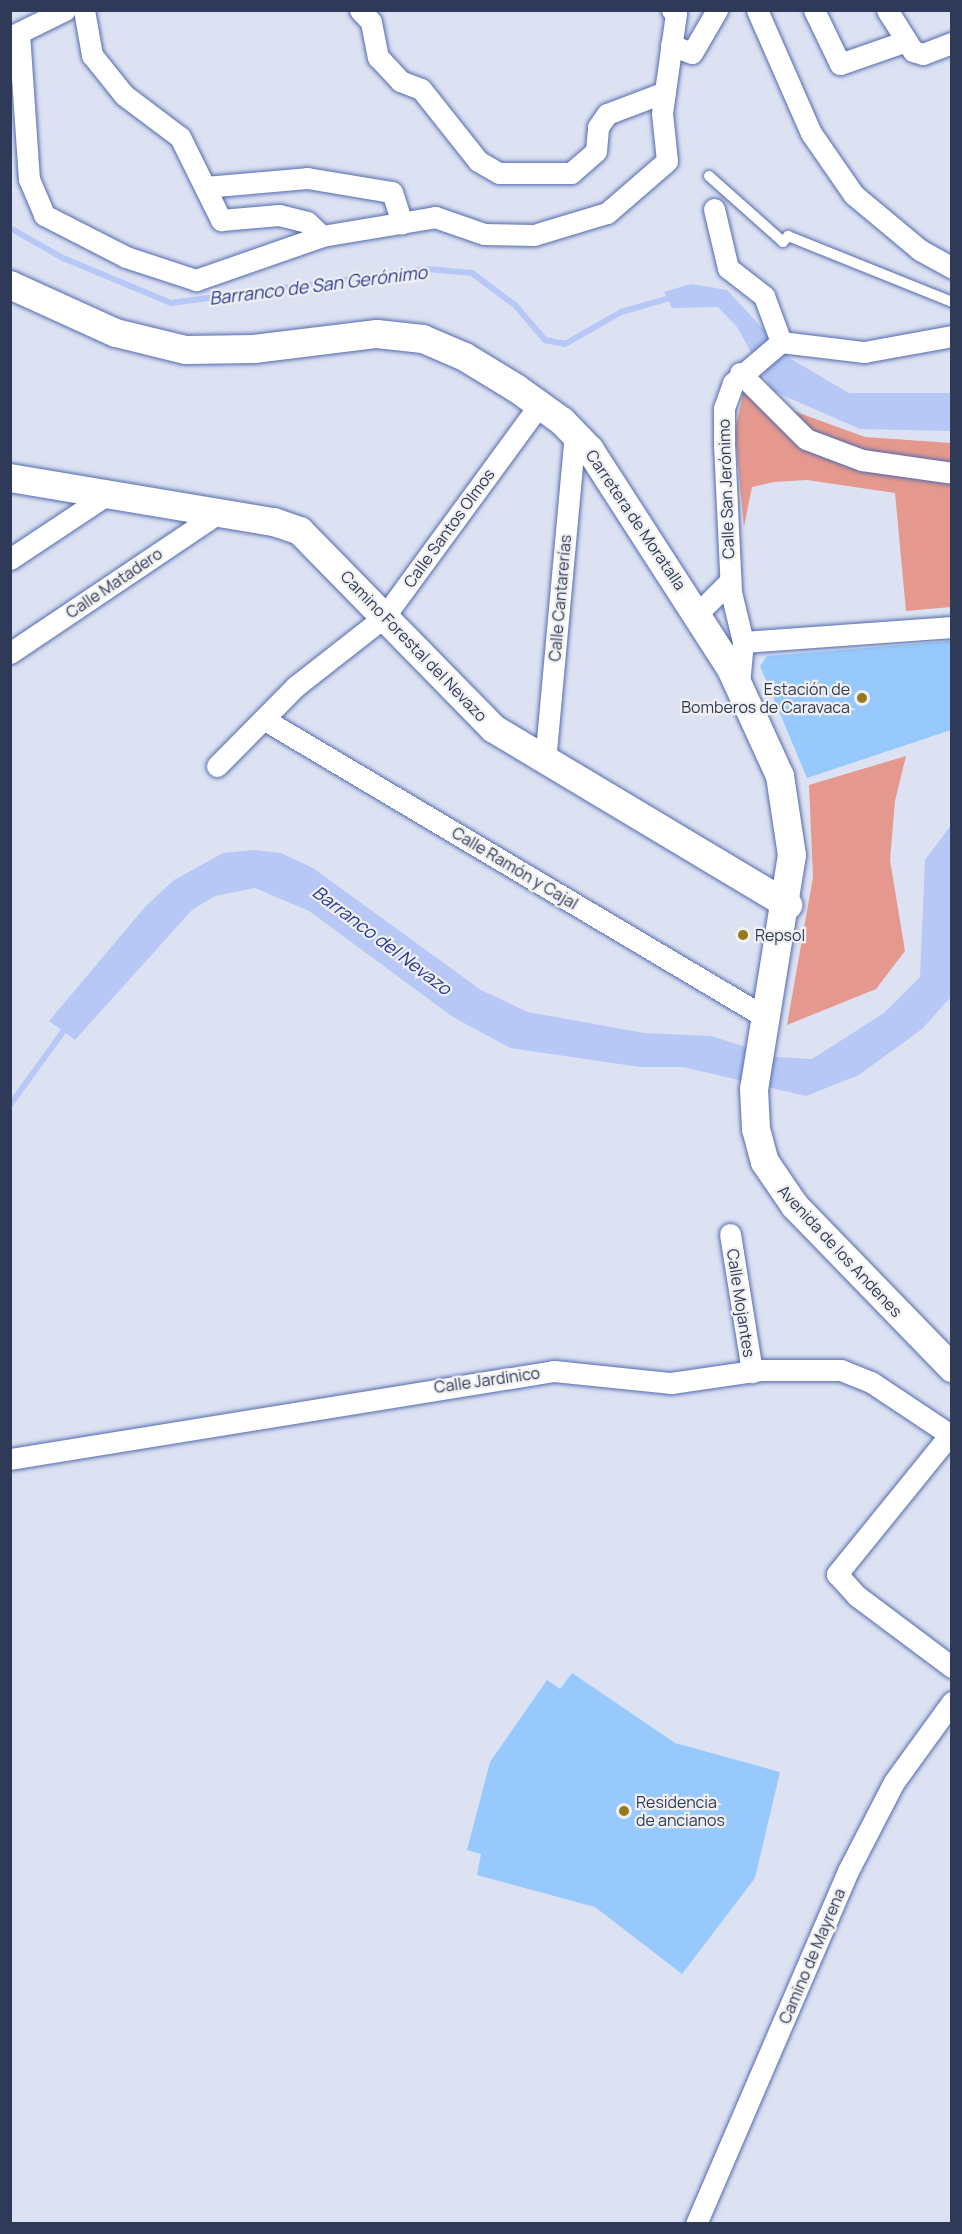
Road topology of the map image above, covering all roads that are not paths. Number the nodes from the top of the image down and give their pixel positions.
1 (65, 10) edge
2 (84, 10) edge
3 (360, 10) edge
4 (717, 10) edge
5 (757, 10) edge
6 (814, 10) edge
7 (887, 10) edge
8 (674, 12) edge
9 (769, 21) edge
10 (15, 35) edge
11 (903, 42) junction
12 (951, 43) edge
13 (671, 45) junction
14 (665, 92) junction
15 (709, 176) dead end
16 (205, 187) junction
17 (714, 209) dead end
18 (402, 223) junction
19 (322, 236) junction
20 (951, 268) edge
21 (10, 285) edge
22 (951, 302) edge
23 (951, 336) edge
24 (778, 344) junction
25 (748, 367) junction
26 (540, 404) junction
27 (575, 433) junction
28 (951, 473) edge
29 (10, 478) edge
30 (108, 494) junction
31 (217, 514) junction
32 (10, 559) edge
33 (730, 581) junction
34 (702, 611) junction
35 (736, 615) junction
36 (384, 617) junction
37 (951, 627) edge
38 (729, 643) junction
39 (10, 653) edge
40 (265, 720) junction
41 (545, 762) junction
42 (217, 766) dead end
43 (788, 905) junction
44 (764, 1025) junction
45 (730, 1234) dead end
46 (951, 1368) edge
47 (752, 1372) junction
48 (951, 1434) edge
49 (10, 1459) edge
50 (951, 1667) edge
51 (951, 1702) edge
52 (696, 2223) edge

1 - 10 street
2 - 16 street
3 - 14 street
4 - 13 street
5 - 9 street
6 - 11 street
7 - 11 street
8 - 13 street
9 - 20 street
10 - 19 street
11 - 12 street
13 - 14 street
14 - 18 street
15 - 22 lane
16 - 18 street
16 - 19 street
17 - 24 street
18 - 19 street
21 - 26 main road, Carretera de Moratalla
23 - 24 street
24 - 25 street
25 - 28 street
25 - 33 street, Calle San Jerónimo
26 - 27 main road, Carretera de Moratalla
26 - 36 street, Calle Santos Olmos
27 - 34 main road, Carretera de Moratalla
27 - 41 street, Calle Cantarerías
29 - 30 main road, Camino Forestal del Nevazo
30 - 31 main road, Camino Forestal del Nevazo
30 - 32 street
31 - 36 main road, Camino Forestal del Nevazo
31 - 39 street, Calle Matadero
33 - 34 street
33 - 35 street, Calle San Jerónimo
34 - 35 street
34 - 38 main road, Carretera de Moratalla
35 - 38 street, Calle San Jerónimo
36 - 40 street, Calle Santos Olmos
36 - 41 main road, Camino Forestal del Nevazo
37 - 38 street
38 - 43 main road, Carretera de Moratalla
40 - 42 street, Calle Santos Olmos
40 - 44 street, Calle Ramón y Cajal
41 - 43 main road, Camino Forestal del Nevazo
43 - 44 main road, Avenida de los Andenes
44 - 46 main road, Avenida de los Andenes
45 - 47 street, Calle Mojantes
47 - 48 street, Calle Jardinico
47 - 49 street, Calle Jardinico
48 - 50 street
51 - 52 street, Camino de Mayrena

